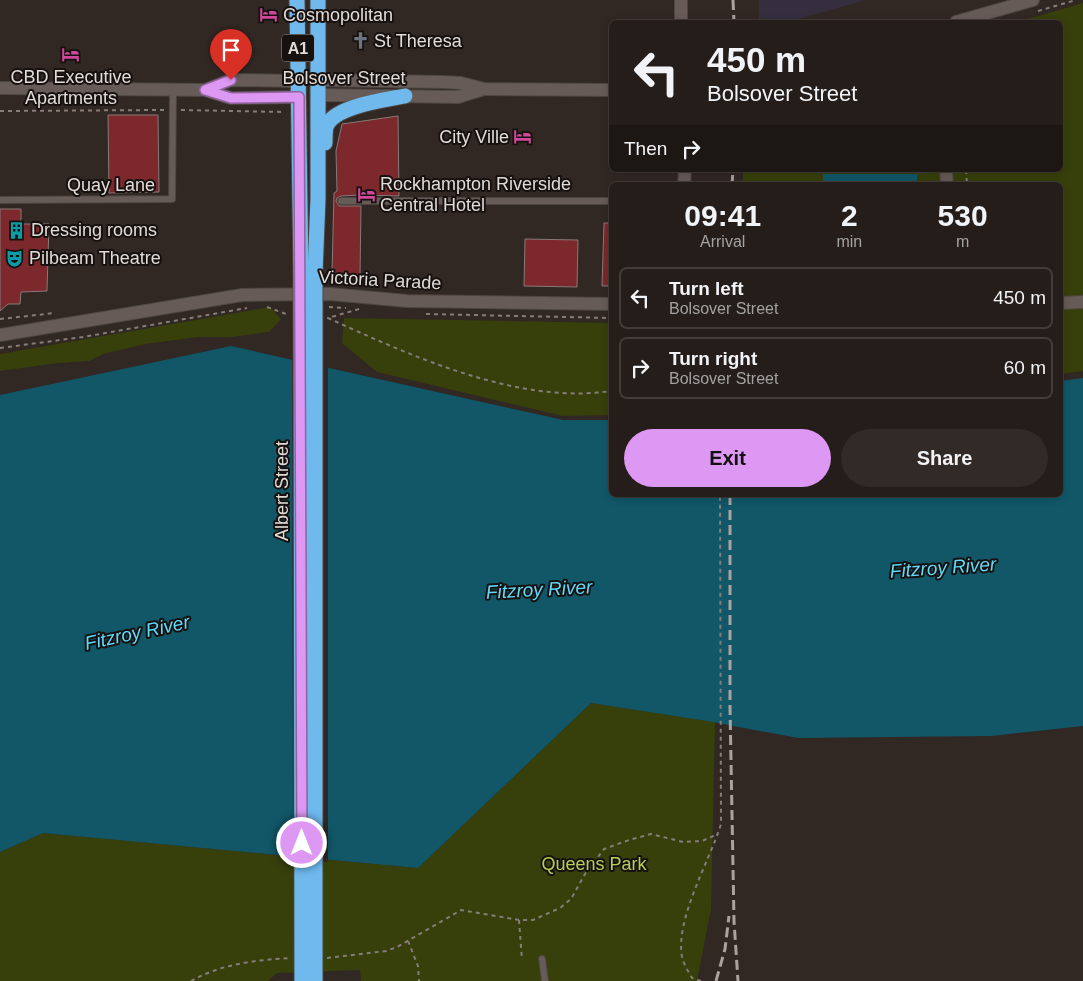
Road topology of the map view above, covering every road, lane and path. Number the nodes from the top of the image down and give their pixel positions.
1 (298, 0) edge
2 (318, 0) edge
3 (681, 0) edge
4 (1033, 0) edge
5 (681, 20) edge
6 (963, 20) edge
7 (299, 81) junction
8 (319, 87) junction
9 (0, 88) edge
10 (484, 89) junction
11 (172, 90) junction
12 (205, 90) junction
13 (609, 90) edge
14 (405, 96) junction
15 (299, 97) junction
16 (172, 110) junction
17 (0, 111) edge
18 (284, 112) dead end
19 (318, 199) junction
20 (0, 200) edge
21 (341, 201) dead end
22 (609, 201) edge
23 (308, 272) junction
24 (1083, 302) edge
25 (1063, 303) edge
26 (609, 304) edge
27 (359, 309) dead end
28 (0, 335) edge
29 (609, 391) edge
30 (720, 497) edge
31 (718, 834) junction
32 (519, 920) junction
33 (408, 941) junction
34 (296, 958) dead end
35 (322, 958) dead end
36 (542, 959) dead end
37 (522, 960) dead end
38 (692, 978) junction
39 (191, 981) edge
40 (302, 981) edge
41 (315, 981) edge
42 (419, 981) edge
43 (545, 981) edge
44 (687, 981) edge
45 (701, 981) edge

1 - 7 highway, Albert Street / A1
2 - 8 highway, Albert Street / A1
3 - 5 street
4 - 6 street
7 - 8 highway, Bolsover Street
7 - 12 street, Bolsover Street
7 - 15 highway, Albert Street / A1
8 - 10 street, Bolsover Street
8 - 14 street, Bolsover Street
8 - 15 highway, Bolsover Street
8 - 19 highway, Albert Street / A1
9 - 11 street, Bolsover Street
10 - 13 street, Bolsover Street
10 - 14 street, Bolsover Street
11 - 12 street, Bolsover Street
11 - 16 lane, Quay Lane
12 - 15 street, Bolsover Street
14 - 19 highway
15 - 23 highway, Albert Street / A1
16 - 17 path
16 - 18 path
16 - 20 lane, Quay Lane
19 - 23 highway, Albert Street / A1
21 - 22 lane
23 - 40 highway, Albert Street / A1, bridge
23 - 41 highway, Albert Street / A1, bridge
24 - 25 street
26 - 28 street, Victoria Parade
27 - 29 path
30 - 31 path
31 - 32 path
31 - 38 path
32 - 33 path
32 - 37 path
33 - 35 path
33 - 42 path
34 - 39 path
36 - 43 lane
38 - 44 path
38 - 45 path

